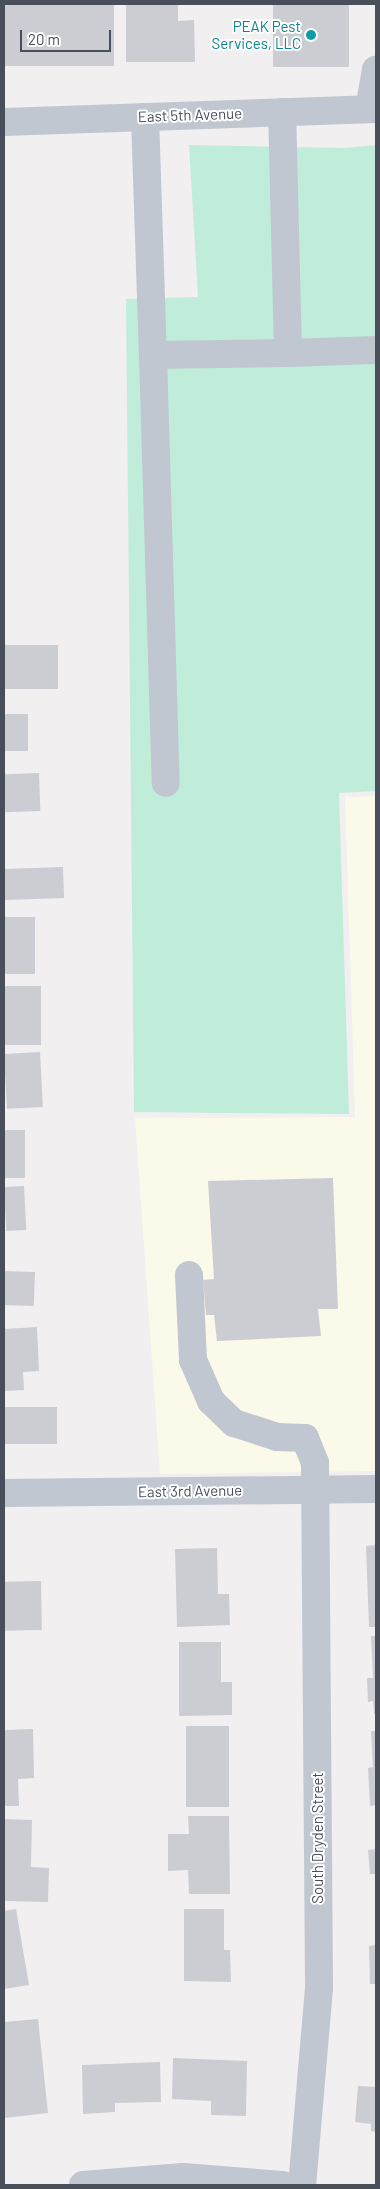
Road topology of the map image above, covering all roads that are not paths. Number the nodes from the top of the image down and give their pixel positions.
1 (376, 70) edge
2 (373, 109) edge
3 (282, 112) junction
4 (145, 117) junction
5 (4, 122) edge
6 (376, 350) edge
7 (288, 353) junction
8 (153, 355) junction
9 (166, 783) dead end
10 (189, 1275) dead end
11 (376, 1489) edge
12 (316, 1490) junction
13 (4, 1493) edge
14 (83, 2185) edge
15 (283, 2185) edge
16 (302, 2185) edge

1 - 2 street
2 - 3 street, East 5th Avenue
3 - 4 street, East 5th Avenue
3 - 7 street
4 - 5 street, East 5th Avenue
4 - 8 street
6 - 7 street
7 - 8 street
8 - 9 street
10 - 12 street, South Dryden Street
11 - 12 street, East 3rd Avenue
12 - 13 street, East 3rd Avenue
12 - 16 street, South Dryden Street
14 - 15 street

